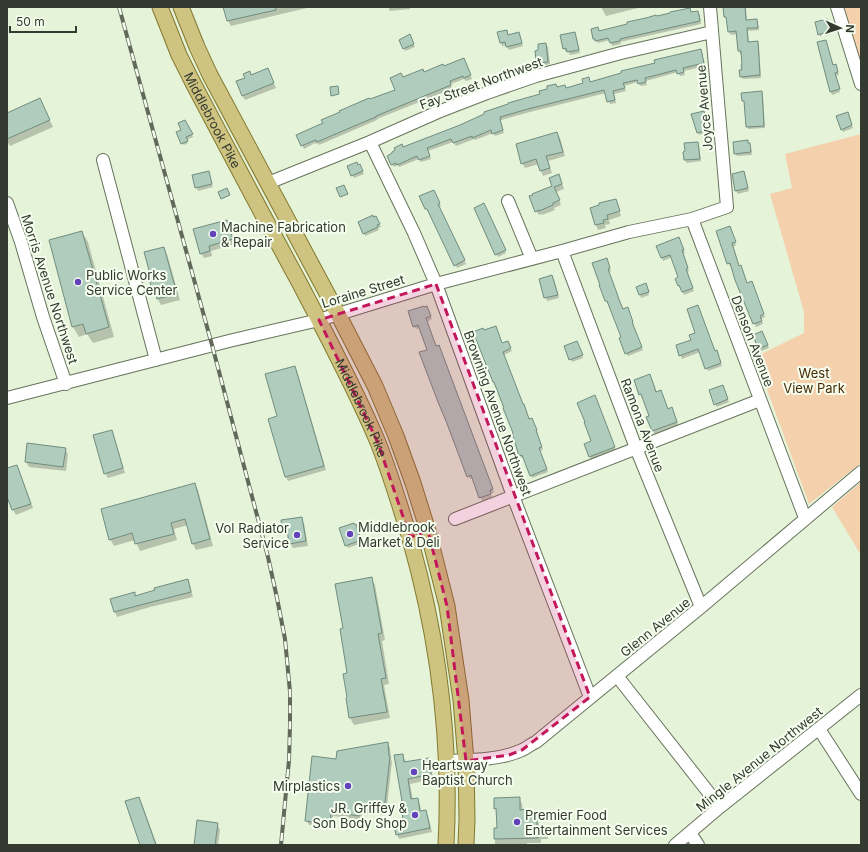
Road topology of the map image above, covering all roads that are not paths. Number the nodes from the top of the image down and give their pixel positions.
1 (160, 7) edge
2 (181, 7) edge
3 (710, 7) edge
4 (837, 7) edge
5 (712, 32) junction
6 (861, 84) edge
7 (370, 142) junction
8 (103, 160) dead end
9 (268, 183) junction
10 (508, 201) dead end
11 (7, 203) edge
12 (727, 207) joint
13 (692, 219) junction
14 (562, 251) junction
15 (532, 259) junction
16 (436, 284) junction
17 (338, 314) junction
18 (318, 320) junction
19 (156, 360) junction
20 (66, 384) junction
21 (7, 398) edge
22 (760, 400) junction
23 (636, 448) junction
24 (861, 472) edge
25 (513, 496) junction
26 (805, 518) junction
27 (455, 519) dead end
28 (428, 531) junction
29 (410, 537) junction
30 (701, 607) junction
31 (617, 676) junction
32 (861, 694) edge
33 (590, 697) junction
34 (819, 728) junction
35 (466, 761) junction
36 (447, 762) junction
37 (861, 794) edge
38 (720, 807) junction
39 (690, 833) junction
40 (446, 845) edge
41 (466, 845) edge
42 (675, 845) edge
43 (698, 845) edge

1 - 18 main road, Middlebrook Pike
2 - 9 main road, Middlebrook Pike
3 - 5 street, Joyce Avenue
4 - 6 street
5 - 7 street, Fay Street Northwest
5 - 12 street, Joyce Avenue
7 - 9 street, Fay Street Northwest
7 - 16 street, Browning Avenue Northwest
8 - 19 street
9 - 17 main road, Middlebrook Pike
10 - 15 street
11 - 20 street, Morris Avenue Northwest
12 - 13 street, Loraine Street
13 - 14 street, Loraine Street
13 - 22 street, Denson Avenue
14 - 15 street, Loraine Street
14 - 23 street, Ramona Avenue
15 - 16 street, Loraine Street
16 - 17 street, Loraine Street
16 - 25 street, Browning Avenue Northwest
17 - 18 street, Loraine Street
17 - 28 main road, Middlebrook Pike
18 - 19 street, Loraine Street
18 - 29 main road, Middlebrook Pike
19 - 20 street, Loraine Street
20 - 21 street, Loraine Street
22 - 23 street
22 - 26 street, Denson Avenue
23 - 25 street
23 - 30 street, Ramona Avenue
24 - 26 street, Glenn Avenue
25 - 27 street
25 - 33 street, Browning Avenue Northwest
26 - 30 street, Glenn Avenue
28 - 29 main road
28 - 35 main road, Middlebrook Pike
29 - 36 main road, Middlebrook Pike
30 - 31 street, Glenn Avenue
31 - 33 street, Glenn Avenue
31 - 38 street
32 - 34 street, Mingle Avenue Northwest
33 - 35 street, Glenn Avenue
34 - 37 street
34 - 38 street, Mingle Avenue Northwest
35 - 36 street, Glenn Avenue
35 - 41 main road, Middlebrook Pike
36 - 40 main road, Middlebrook Pike
38 - 39 street, Mingle Avenue Northwest
39 - 42 street, Mingle Avenue Northwest
39 - 43 street

